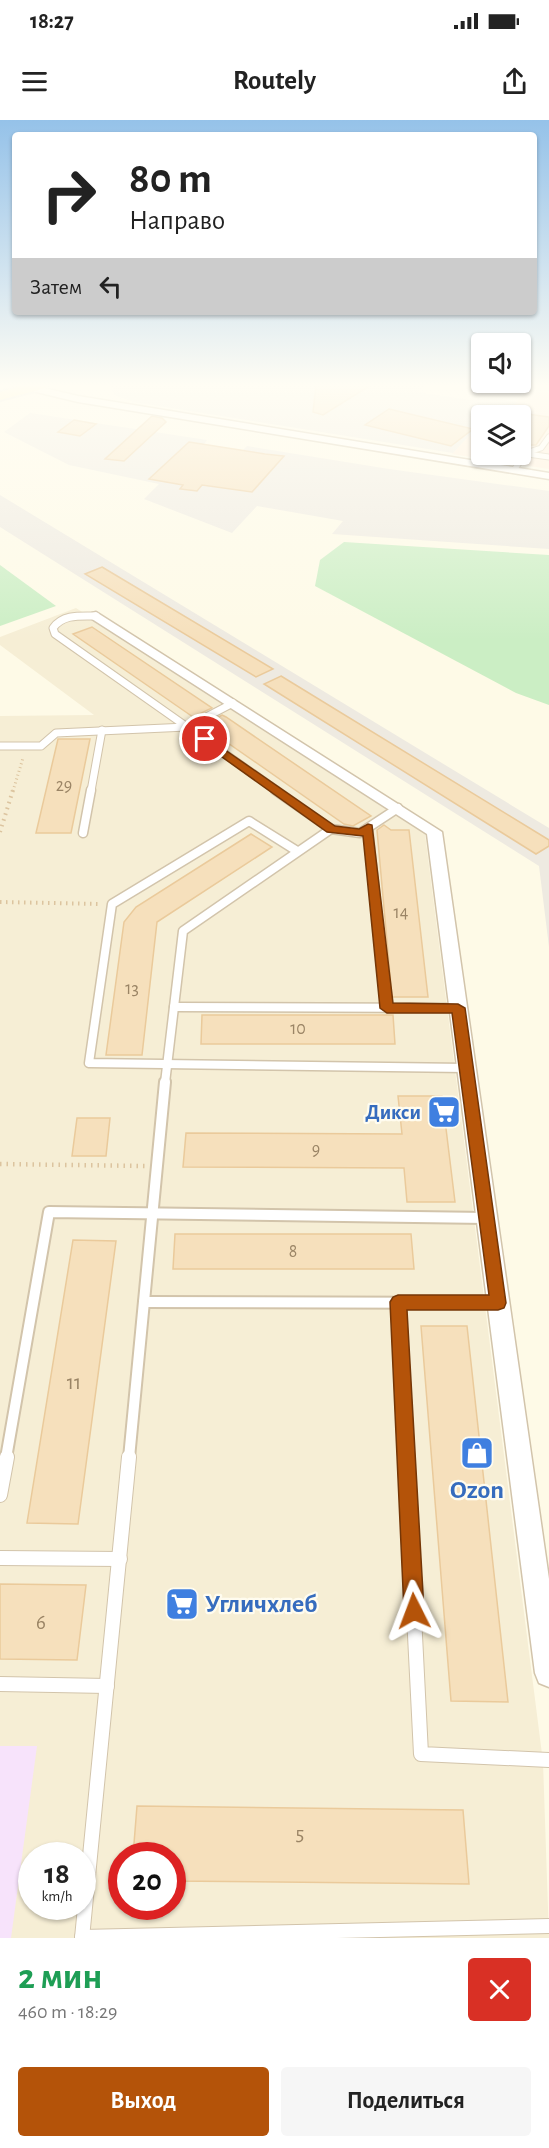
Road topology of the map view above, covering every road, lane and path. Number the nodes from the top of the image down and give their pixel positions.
1 (507, 470) edge
2 (514, 471) joint
3 (549, 476) edge
4 (96, 615) joint
5 (233, 703) junction
6 (187, 726) junction
7 (102, 730) junction
8 (0, 746) edge
9 (27, 746) junction
10 (398, 808) junction
11 (368, 828) junction
12 (332, 829) junction
13 (0, 832) edge
14 (83, 833) dead end
15 (297, 851) junction
16 (0, 902) edge
17 (112, 904) junction
18 (174, 1008) junction
19 (387, 1008) junction
20 (458, 1008) junction
21 (167, 1064) junction
22 (465, 1068) junction
23 (0, 1164) edge
24 (158, 1166) junction
25 (154, 1213) junction
26 (486, 1218) junction
27 (144, 1302) junction
28 (398, 1302) junction
29 (498, 1303) junction
30 (0, 1495) edge
31 (0, 1558) edge
32 (120, 1559) junction
33 (549, 1673) edge
34 (0, 1684) edge
35 (107, 1686) junction
36 (549, 1760) edge
37 (549, 1926) edge
38 (82, 1937) edge

1 - 2 street
2 - 3 street
4 - 5 street
4 - 6 lane
5 - 6 lane
5 - 10 street
6 - 7 lane
6 - 12 lane
7 - 9 lane
7 - 14 lane
8 - 9 lane
9 - 13 path
10 - 11 lane
10 - 20 street
11 - 12 lane
11 - 19 lane
12 - 15 lane
15 - 17 lane
15 - 18 lane
16 - 17 path
17 - 21 lane
18 - 19 lane
18 - 21 lane
19 - 20 lane
20 - 22 street
21 - 22 lane
21 - 24 lane
22 - 26 street
23 - 24 path
24 - 25 lane
25 - 26 lane
25 - 27 lane
25 - 30 lane
26 - 29 street
27 - 28 lane
27 - 32 lane
28 - 29 lane
28 - 36 lane
29 - 33 street
31 - 32 lane
32 - 35 lane
34 - 35 lane
35 - 38 lane
37 - 38 lane

